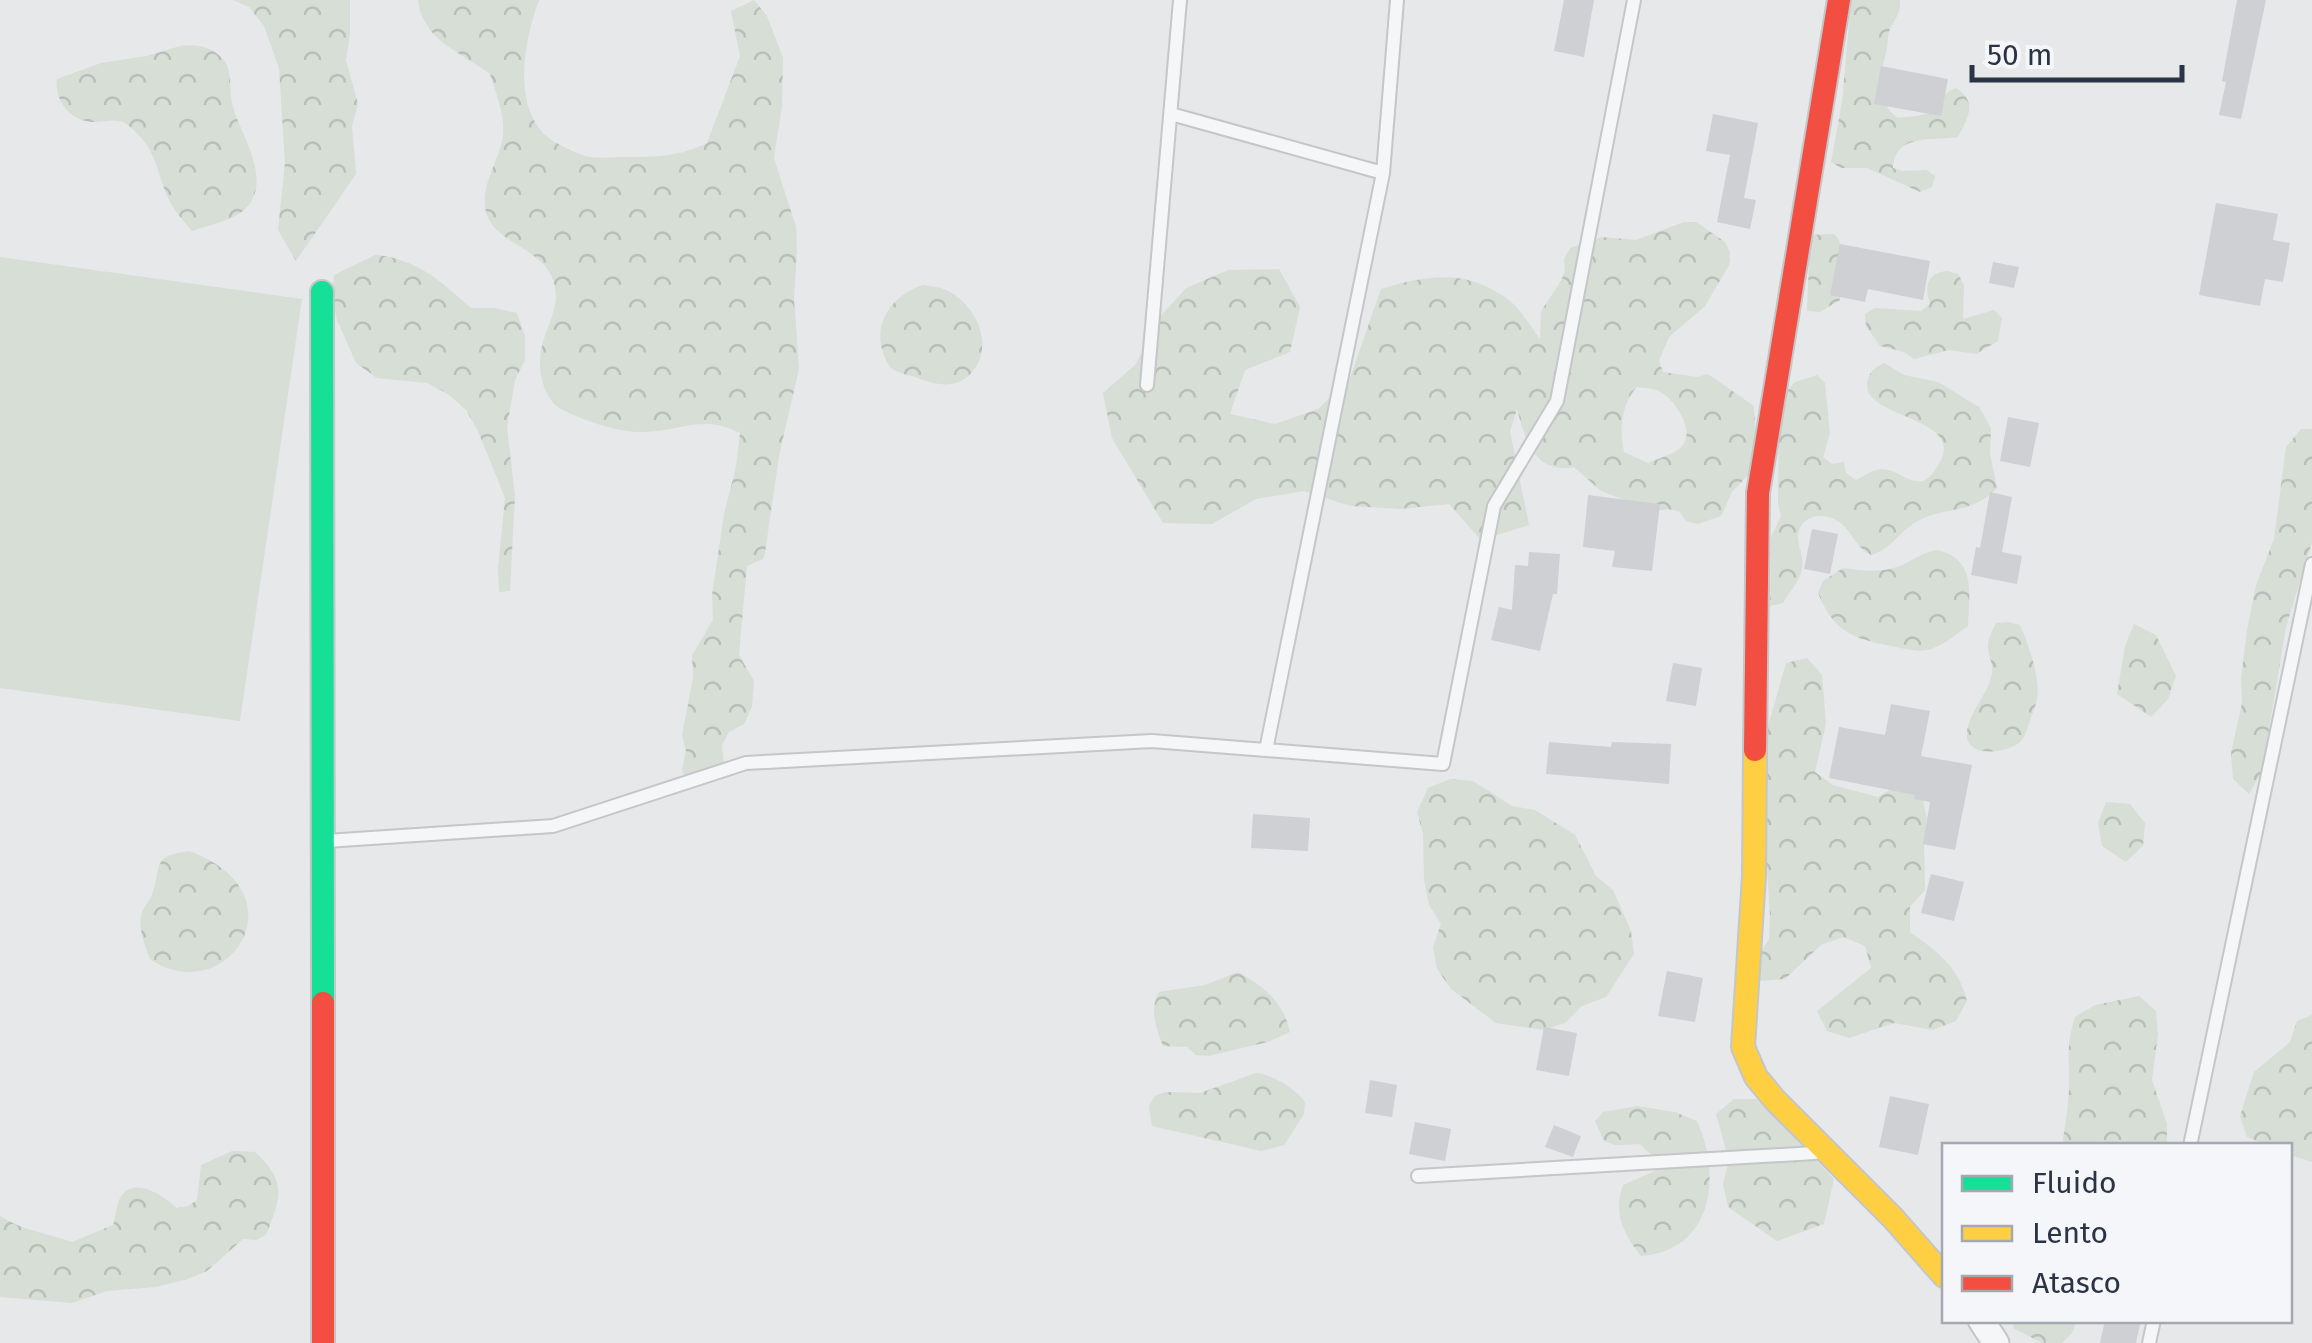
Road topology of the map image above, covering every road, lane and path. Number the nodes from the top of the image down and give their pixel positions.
1 (1180, 0) edge
2 (1397, 0) edge
3 (1634, 0) edge
4 (1839, 0) edge
5 (1170, 114) junction
6 (1383, 173) junction
7 (322, 292) dead end
8 (1147, 384) dead end
9 (2312, 564) edge
10 (1266, 750) junction
11 (325, 841) junction
12 (2191, 1143) edge
13 (1828, 1152) junction
14 (1418, 1176) dead end
15 (1942, 1274) edge
16 (323, 1343) edge

1 - 5 lane
2 - 6 lane
3 - 10 lane
4 - 13 street
5 - 6 lane
5 - 8 lane
6 - 10 lane
7 - 11 street
9 - 12 lane
10 - 11 lane
11 - 16 street
13 - 14 lane
13 - 15 street

